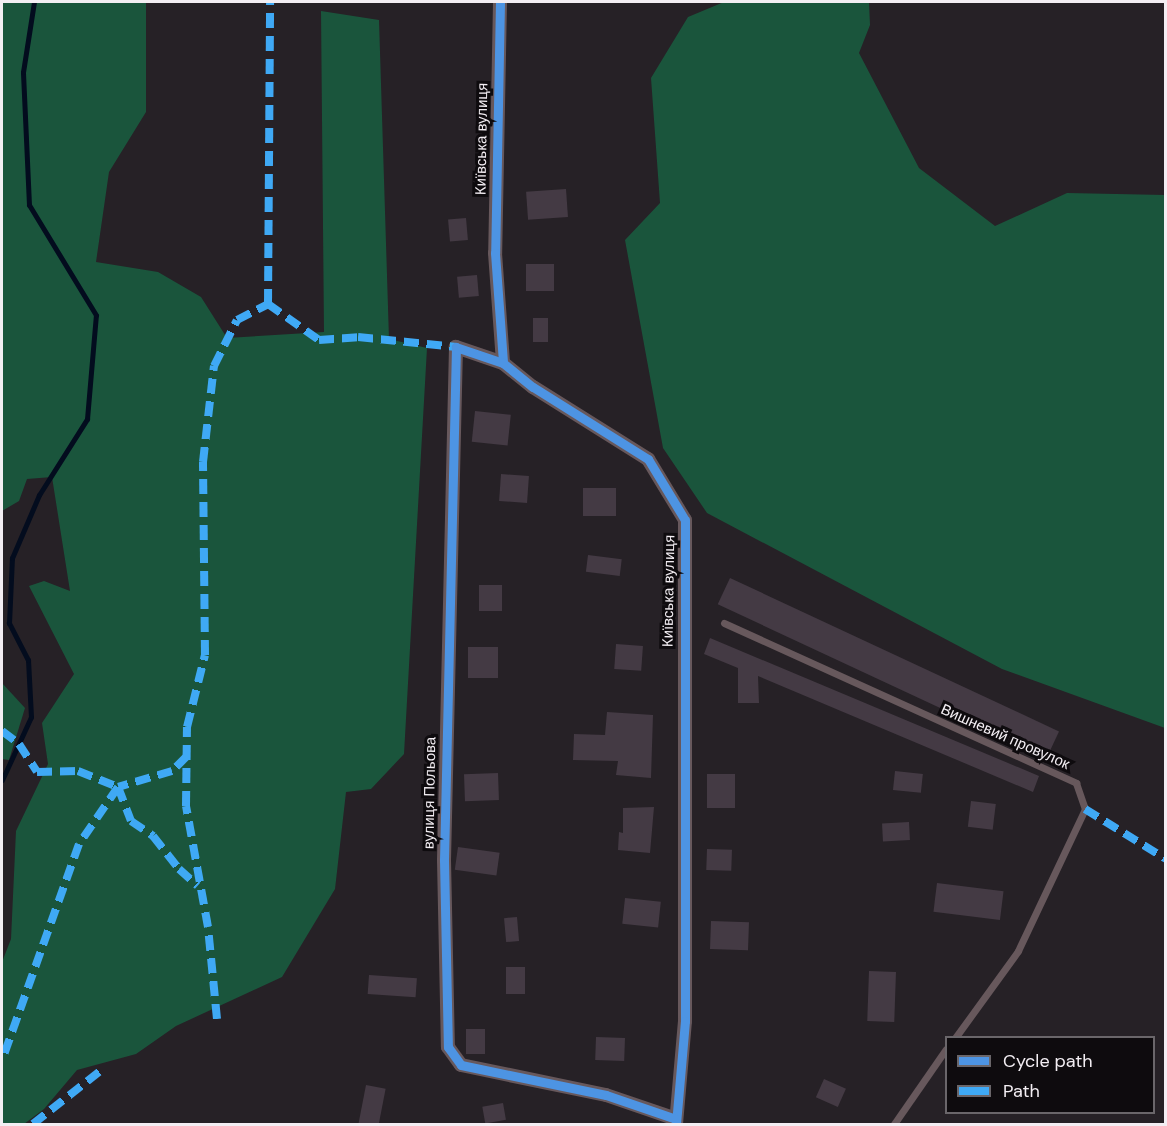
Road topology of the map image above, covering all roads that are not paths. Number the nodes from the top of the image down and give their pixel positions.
1 (500, 2) edge
2 (503, 363) junction
3 (724, 623) dead end
4 (956, 1036) edge
5 (945, 1050) edge
6 (676, 1122) edge
7 (894, 1125) edge

1 - 2 street, Київська вулиця
2 - 6 street, Київська вулиця
2 - 6 street, вулиця Польова
3 - 4 lane, Вишневий провулок
5 - 7 lane

